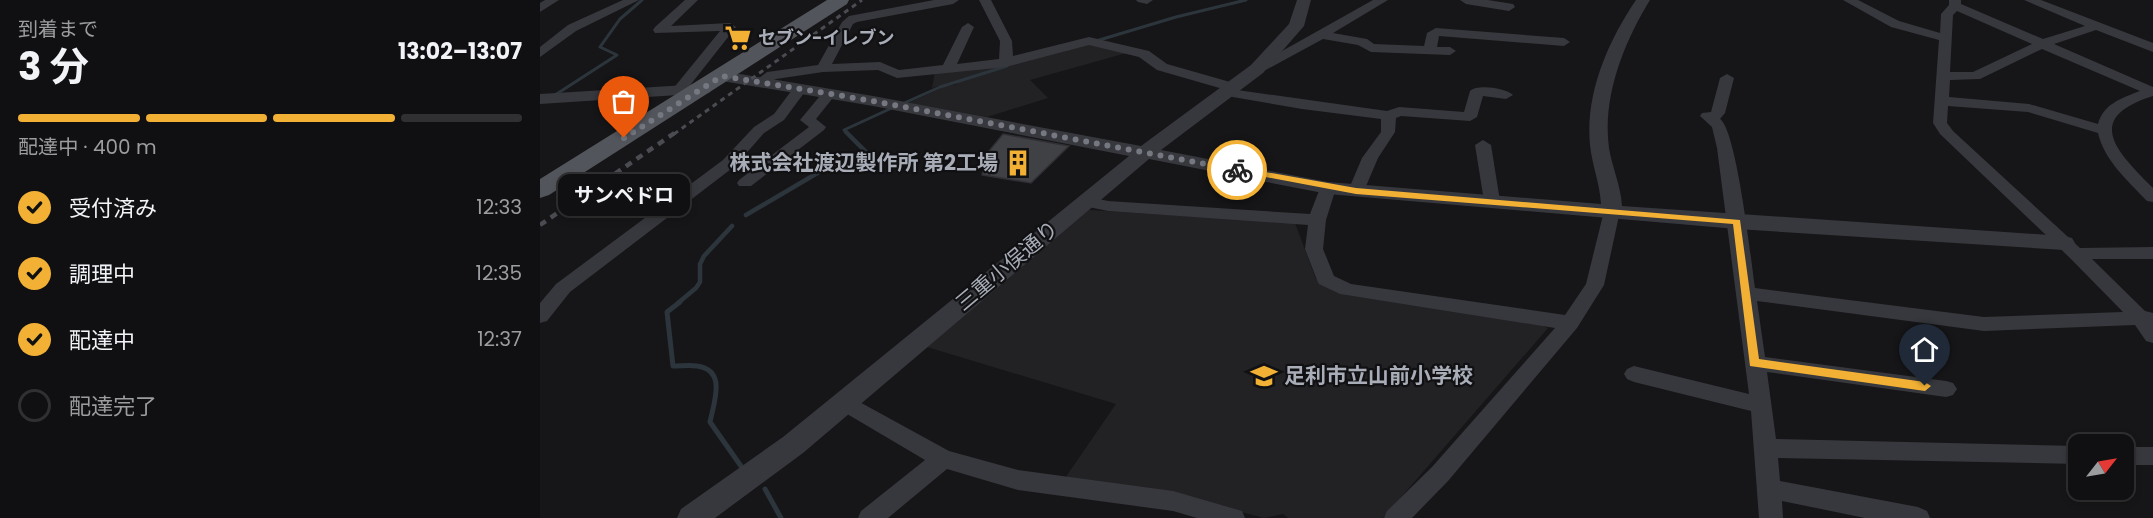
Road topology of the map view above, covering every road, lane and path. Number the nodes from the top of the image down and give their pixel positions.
1 (553, 0) edge
2 (633, 0) edge
3 (692, 0) edge
4 (840, 0) edge
5 (953, 0) edge
6 (985, 0) edge
7 (1142, 0) edge
8 (1147, 0) edge
9 (1304, 0) edge
10 (1382, 0) edge
11 (1466, 0) edge
12 (1643, 0) edge
13 (1849, 0) edge
14 (2030, 0) edge
15 (1954, 2) edge
16 (1509, 7) dead end
17 (540, 8) edge
18 (2096, 26) junction
19 (968, 27) dead end
20 (1322, 35) junction
21 (1945, 38) junction
22 (1564, 42) dead end
23 (2042, 44) junction
24 (2153, 48) edge
25 (1430, 50) junction
26 (1450, 51) dead end
27 (540, 53) edge
28 (1006, 63) junction
29 (823, 68) junction
30 (948, 69) junction
31 (1257, 69) junction
32 (722, 76) junction
33 (1942, 76) junction
34 (1727, 78) dead end
35 (762, 82) junction
36 (703, 89) junction
37 (800, 89) junction
38 (679, 90) junction
39 (1229, 90) junction
40 (2152, 92) edge
41 (829, 94) junction
42 (1506, 95) dead end
43 (540, 99) edge
44 (1941, 101) junction
45 (1389, 116) junction
46 (2106, 131) junction
47 (1484, 145) dead end
48 (1146, 152) junction
49 (745, 183) dead end
50 (1328, 188) junction
51 (540, 190) edge
52 (1356, 191) junction
53 (2153, 197) edge
54 (1085, 201) junction
55 (1492, 201) junction
56 (1612, 211) junction
57 (1317, 220) junction
58 (1737, 222) junction
59 (2070, 248) junction
60 (2153, 253) edge
61 (1745, 293) junction
62 (540, 316) edge
63 (2147, 318) edge
64 (1570, 323) junction
65 (2153, 336) edge
66 (1754, 363) junction
67 (1634, 374) dead end
68 (1946, 389) dead end
69 (845, 402) junction
70 (1760, 405) junction
71 (1766, 446) junction
72 (2068, 455) edge
73 (2134, 456) edge
74 (2153, 456) edge
75 (943, 459) junction
76 (1769, 489) junction
77 (692, 518) edge
78 (870, 518) edge
79 (1233, 518) edge
80 (1396, 518) edge
81 (1772, 518) edge
82 (1918, 518) edge

1 - 17 street
2 - 27 street
3 - 38 street
4 - 32 main road
5 - 29 street
6 - 28 street
7 - 8 street
9 - 31 street, 三重小俣通り
10 - 20 street
11 - 16 street
12 - 56 street
13 - 21 street
14 - 18 street
15 - 21 street
15 - 23 street
18 - 23 street
18 - 24 street
19 - 30 street
20 - 25 street
20 - 31 street
21 - 33 street
22 - 25 street
23 - 33 street
23 - 40 street
25 - 26 street
28 - 30 street
28 - 39 street
29 - 30 street
29 - 35 street
31 - 39 street, 三重小俣通り
32 - 35 street
32 - 36 main road
33 - 44 street
34 - 58 street
35 - 37 street
36 - 38 street
36 - 51 main road
37 - 41 street
37 - 62 street
38 - 43 street
39 - 45 street
39 - 48 street, 三重小俣通り
40 - 46 street
41 - 48 street
41 - 49 street
42 - 45 street
44 - 46 street
44 - 59 street
45 - 52 street
46 - 53 street
47 - 55 street
48 - 50 street
48 - 54 street, 三重小俣通り
50 - 52 street
50 - 57 street
52 - 55 street
54 - 57 street
54 - 69 street, 三重小俣通り
55 - 56 street
56 - 58 street
56 - 64 street
57 - 64 street
58 - 59 street
58 - 61 street
59 - 60 street
59 - 63 street
61 - 63 street
61 - 66 street
63 - 65 street
64 - 80 street
66 - 68 street
66 - 70 street
67 - 70 street
69 - 75 street
69 - 77 street, 三重小俣通り
70 - 71 street
71 - 72 street
71 - 76 street
73 - 74 street
75 - 78 street
75 - 79 street
76 - 81 street
76 - 82 street

